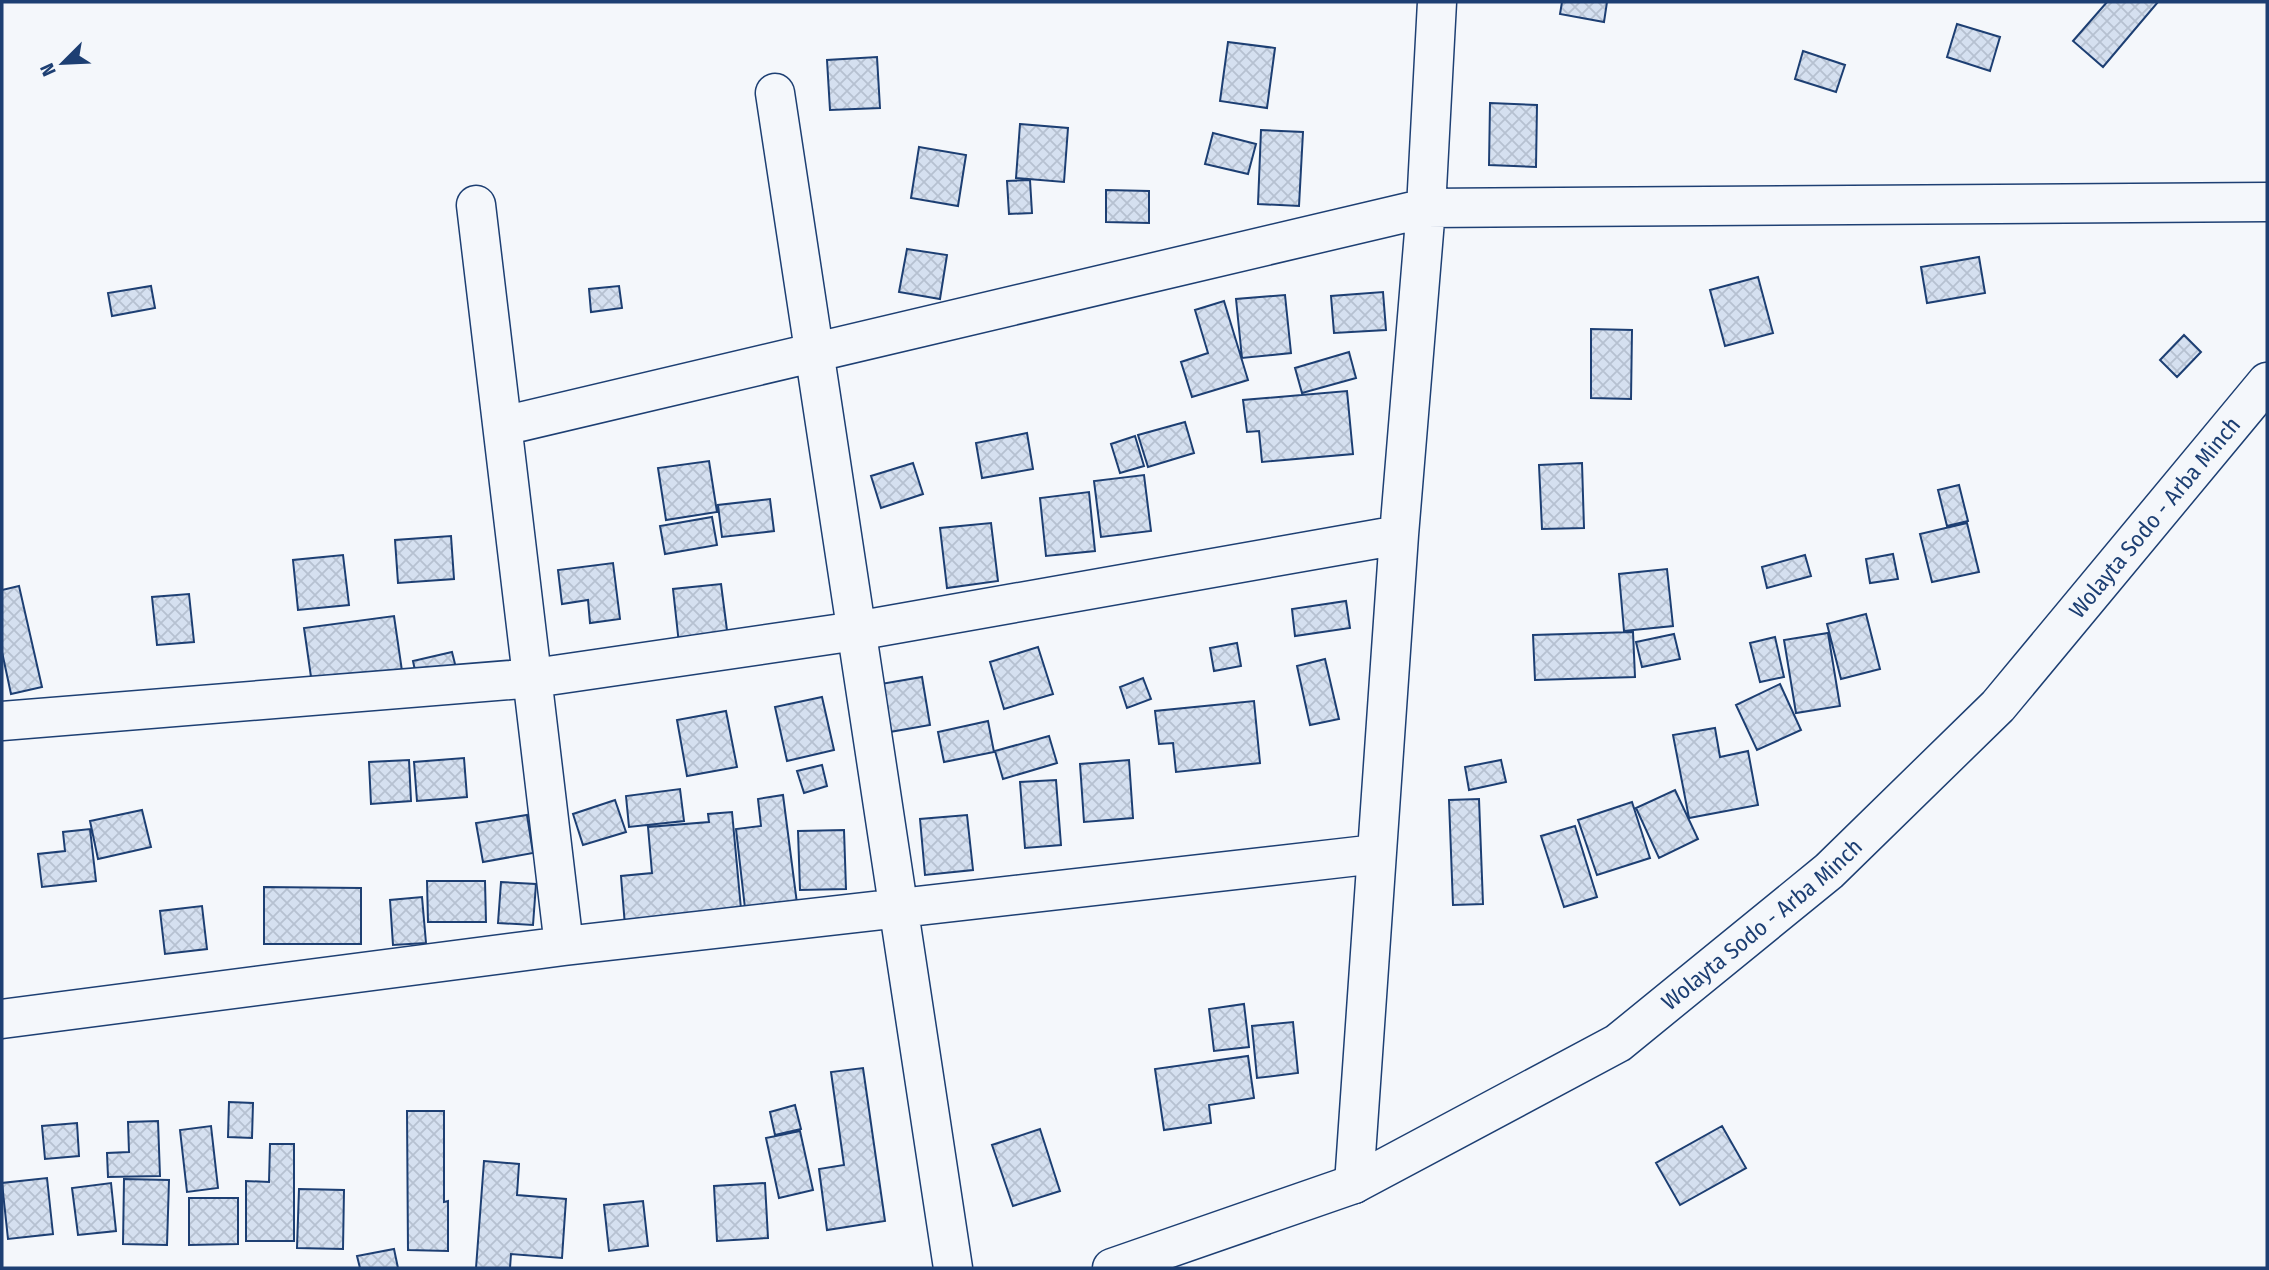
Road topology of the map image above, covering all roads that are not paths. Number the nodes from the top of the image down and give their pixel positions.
1 (1437, 2) edge
2 (775, 93) dead end
3 (2267, 202) edge
4 (476, 205) dead end
5 (1426, 208) junction
6 (815, 353) junction
7 (2267, 382) edge
8 (503, 426) junction
9 (1399, 535) junction
10 (856, 631) junction
11 (534, 678) junction
12 (2, 721) edge
13 (1377, 853) junction
14 (899, 908) junction
15 (565, 946) junction
16 (2, 1019) edge
17 (1354, 1184) junction
18 (953, 1268) edge
19 (1112, 1268) edge

1 - 5 main road
2 - 6 main road
3 - 5 main road
4 - 8 main road
5 - 6 main road
5 - 9 main road
6 - 8 main road
6 - 10 main road
7 - 17 main road, Wolayta Sodo - Arba Minch
8 - 11 main road
9 - 10 main road
9 - 13 main road
10 - 11 main road
10 - 14 main road
11 - 12 main road
11 - 15 main road
13 - 14 main road
13 - 17 main road
14 - 15 main road
14 - 18 main road
15 - 16 main road
17 - 19 main road, Wolayta Sodo - Arba Minch

